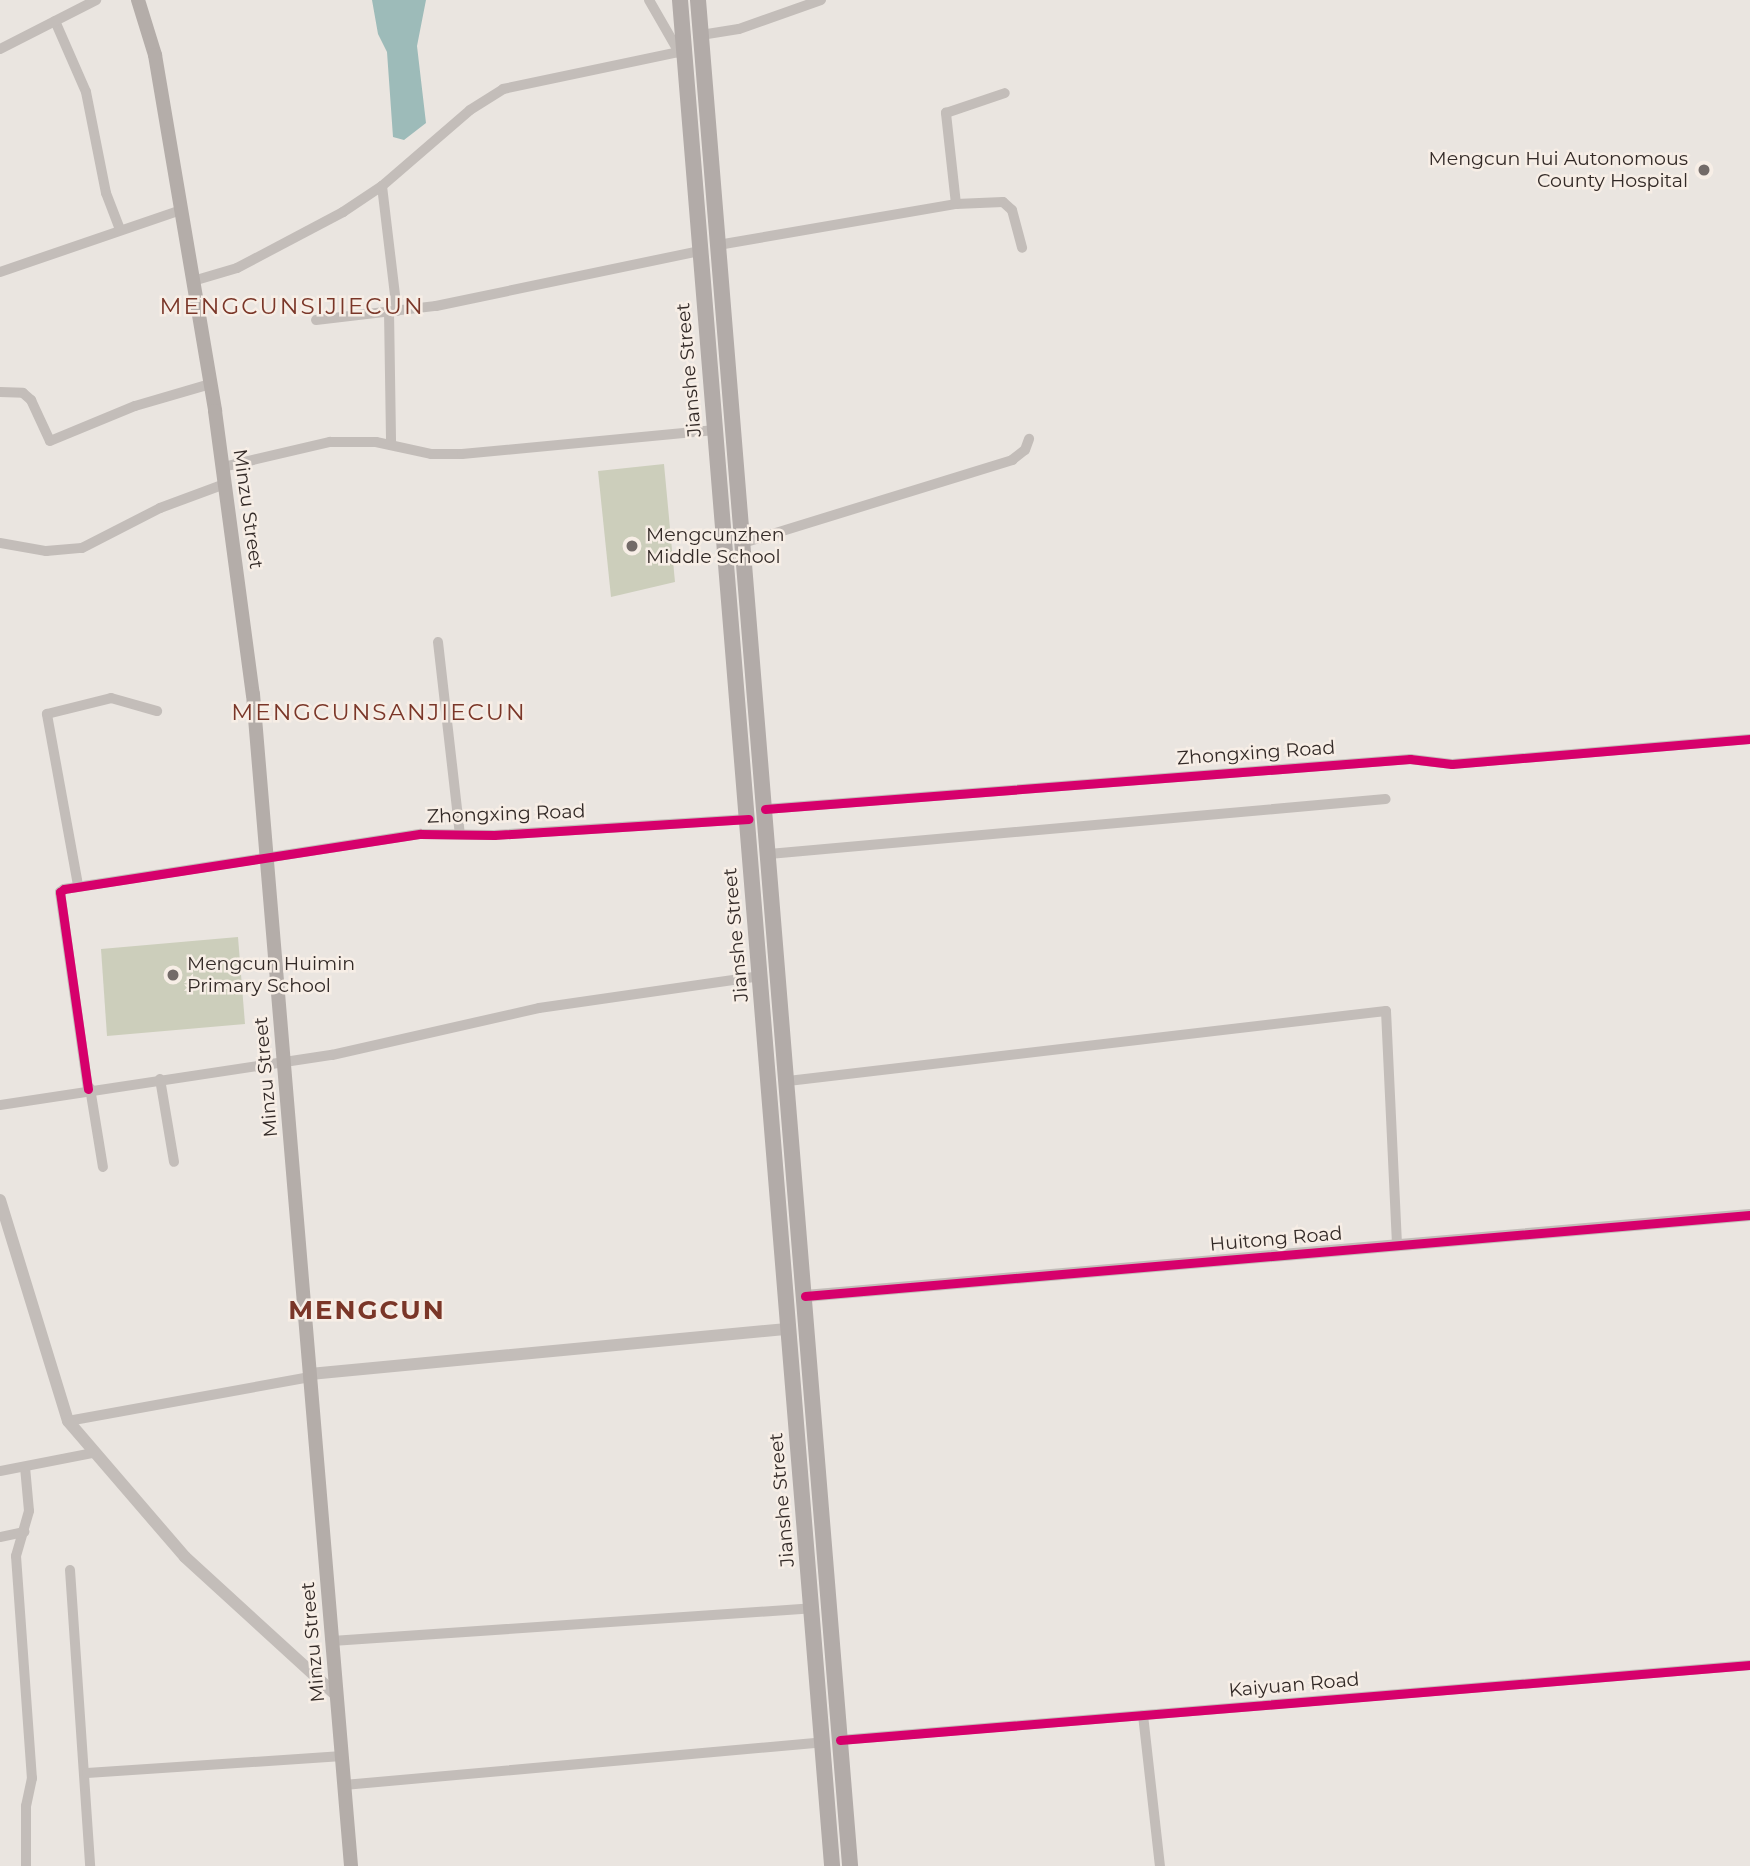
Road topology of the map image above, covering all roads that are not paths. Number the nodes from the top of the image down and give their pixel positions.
1 (96, 0) edge
2 (138, 0) edge
3 (649, 0) edge
4 (680, 0) edge
5 (698, 0) edge
6 (821, 0) edge
7 (55, 21) junction
8 (701, 35) junction
9 (0, 49) edge
10 (681, 57) junction
11 (1004, 93) dead end
12 (382, 186) junction
13 (956, 204) junction
14 (181, 210) junction
15 (120, 229) junction
16 (718, 245) junction
17 (1022, 248) dead end
18 (700, 251) junction
19 (0, 272) edge
20 (193, 281) junction
21 (393, 311) junction
22 (316, 320) dead end
23 (210, 384) junction
24 (0, 392) edge
25 (715, 430) junction
26 (1029, 439) dead end
27 (391, 445) junction
28 (223, 467) junction
29 (225, 484) junction
30 (0, 543) edge
31 (743, 543) junction
32 (438, 642) dead end
33 (157, 711) dead end
34 (1750, 739) edge
35 (1386, 799) dead end
36 (765, 809) junction
37 (748, 819) junction
38 (460, 834) junction
39 (769, 854) junction
40 (267, 859) junction
41 (78, 886) junction
42 (761, 976) junction
43 (285, 1061) junction
44 (160, 1079) junction
45 (788, 1081) junction
46 (89, 1089) junction
47 (0, 1105) edge
48 (174, 1162) dead end
49 (103, 1167) dead end
50 (0, 1200) edge
51 (1750, 1215) edge
52 (1397, 1246) junction
53 (805, 1296) junction
54 (790, 1329) junction
55 (310, 1375) junction
56 (68, 1421) junction
57 (93, 1453) junction
58 (24, 1467) junction
59 (0, 1471) edge
60 (24, 1532) junction
61 (0, 1537) edge
62 (70, 1570) dead end
63 (812, 1608) junction
64 (332, 1641) junction
65 (1750, 1665) edge
66 (336, 1695) junction
67 (1143, 1715) junction
68 (841, 1740) junction
69 (823, 1742) junction
70 (342, 1756) junction
71 (87, 1773) junction
72 (344, 1786) junction
73 (26, 1866) edge
74 (90, 1866) edge
75 (351, 1866) edge
76 (832, 1866) edge
77 (850, 1866) edge
78 (1160, 1866) edge

1 - 7 street
2 - 14 main road, Minzu Street
3 - 10 street
4 - 10 main road, Jianshe Street
5 - 8 main road, Jianshe Street
6 - 8 street
7 - 9 street
7 - 15 street
8 - 16 main road, Jianshe Street
10 - 12 street
10 - 18 main road, Jianshe Street
11 - 13 street
12 - 20 street
12 - 21 street
13 - 16 street
13 - 17 street
14 - 15 street
14 - 20 main road, Minzu Street
15 - 19 street
16 - 31 main road, Jianshe Street
18 - 21 street
18 - 25 main road, Jianshe Street
20 - 23 main road, Minzu Street
21 - 22 street
21 - 27 street
23 - 24 street
23 - 28 main road, Minzu Street
25 - 27 street
25 - 37 main road, Jianshe Street
26 - 31 street
27 - 28 street
28 - 29 main road, Minzu Street
29 - 30 street
29 - 40 main road, Minzu Street
31 - 36 main road, Jianshe Street
32 - 38 street
33 - 41 street
34 - 36 street, Zhongxing Road
35 - 39 street
36 - 39 main road, Jianshe Street
37 - 38 street, Zhongxing Road
37 - 42 main road, Jianshe Street
38 - 40 street, Zhongxing Road
39 - 45 main road, Jianshe Street
40 - 41 street, Zhongxing Road
40 - 43 main road, Minzu Street
41 - 46 street
42 - 43 street
42 - 54 main road, Jianshe Street
43 - 44 street
43 - 55 main road, Minzu Street
44 - 46 street
44 - 48 street
45 - 52 street
45 - 53 main road, Jianshe Street
46 - 47 street
46 - 49 street
50 - 56 street
51 - 52 street, Huitong Road
52 - 53 street, Huitong Road
53 - 68 main road, Jianshe Street
54 - 55 street
54 - 63 main road, Jianshe Street
55 - 56 street
55 - 64 main road, Minzu Street
56 - 57 street
57 - 58 street
57 - 66 street
58 - 59 street
58 - 60 street
60 - 61 street
60 - 73 street
62 - 71 street
63 - 64 street
63 - 69 main road, Jianshe Street
64 - 66 main road, Minzu Street
65 - 67 street, Kaiyuan Road
66 - 70 main road, Minzu Street
67 - 68 street, Kaiyuan Road
67 - 78 street
68 - 77 main road, Jianshe Street
69 - 72 street
69 - 76 main road, Jianshe Street
70 - 71 street
70 - 72 main road, Minzu Street
71 - 74 street
72 - 75 main road, Minzu Street

